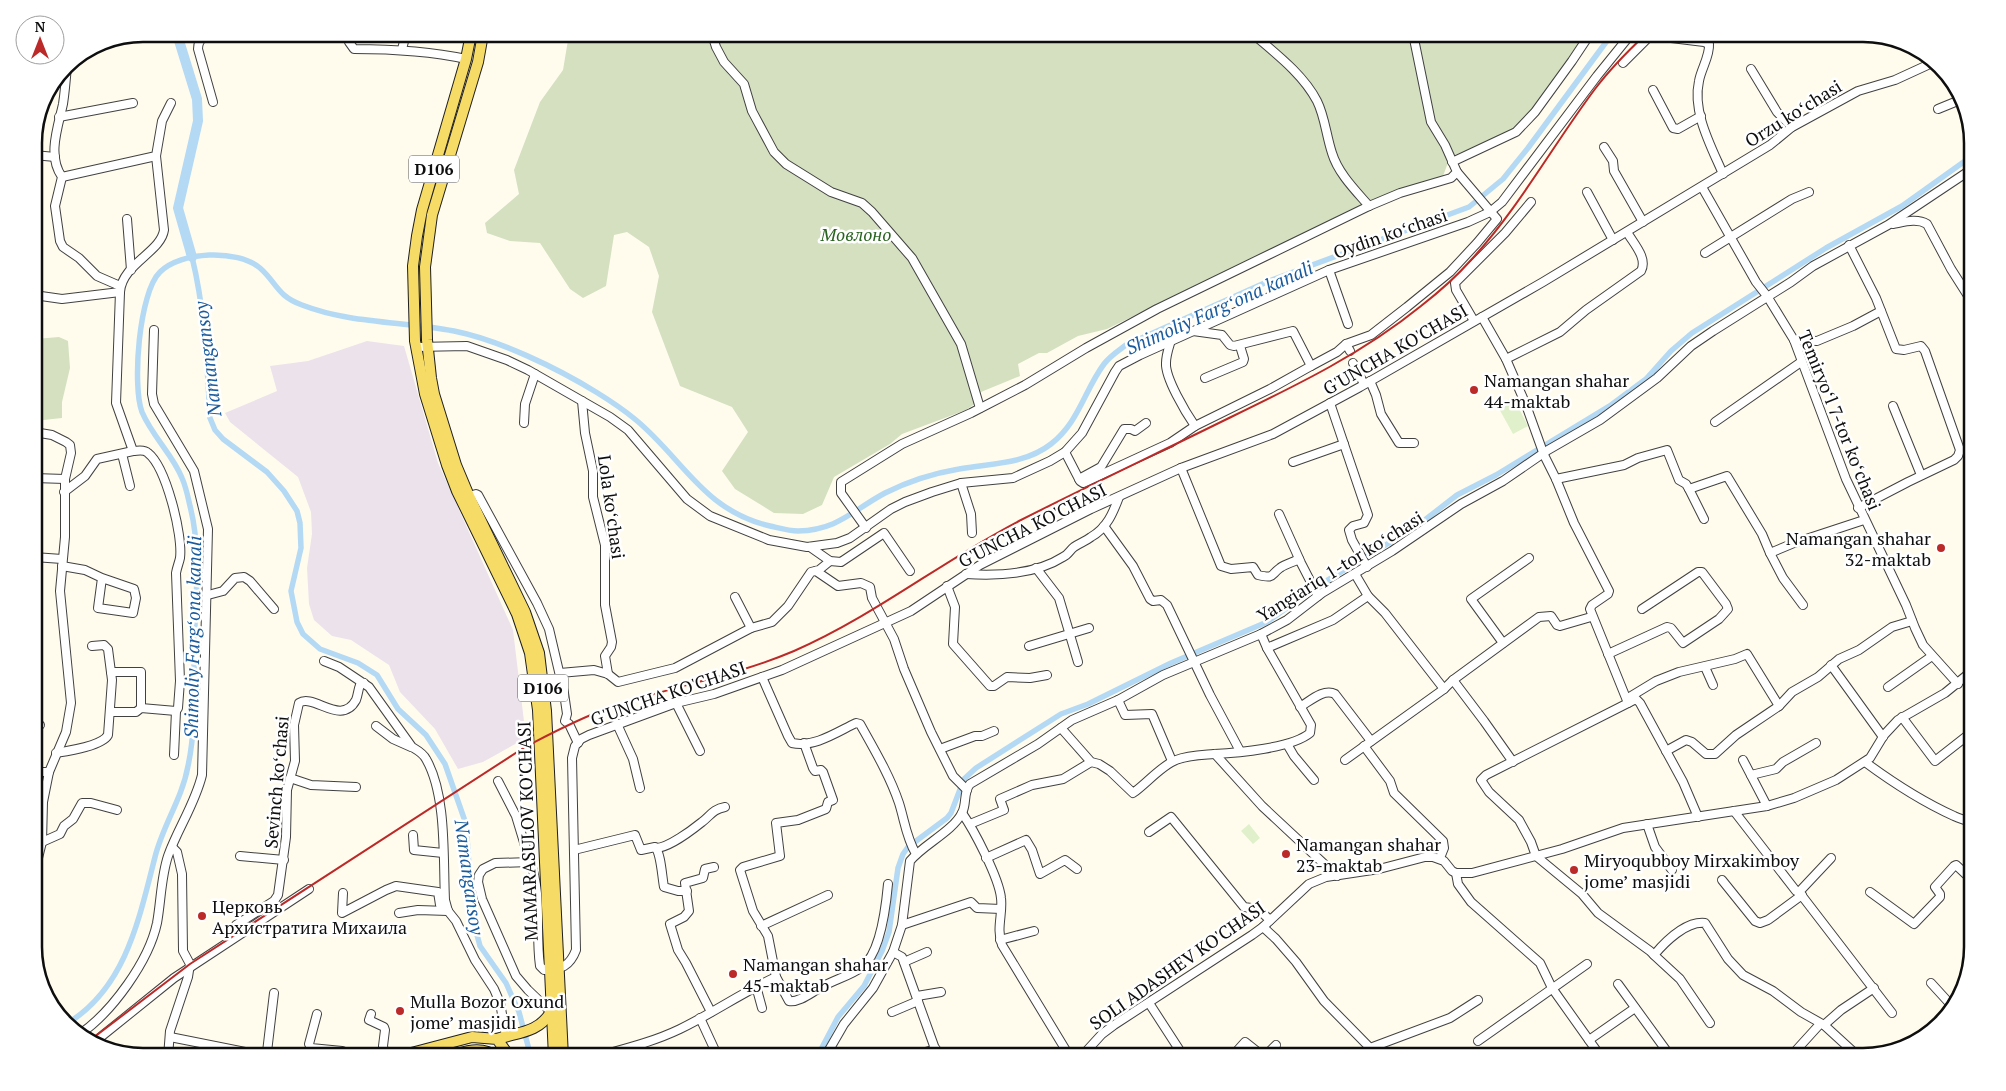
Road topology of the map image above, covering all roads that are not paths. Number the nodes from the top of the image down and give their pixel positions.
1 (1262, 42) edge
2 (1415, 42) edge
3 (1585, 42) edge
4 (1624, 42) edge
5 (1644, 42) edge
6 (1707, 42) edge
7 (198, 43) edge
8 (350, 43) edge
9 (404, 43) edge
10 (469, 43) edge
11 (481, 43) edge
12 (715, 43) edge
13 (402, 49) junction
14 (466, 59) junction
15 (1623, 63) dead end
16 (1927, 65) edge
17 (1751, 69) dead end
18 (66, 78) edge
19 (1653, 90) dead end
20 (213, 102) dead end
21 (1954, 102) edge
22 (132, 103) dead end
23 (171, 103) dead end
24 (1938, 109) dead end
25 (59, 116) junction
26 (1701, 116) junction
27 (1792, 127) junction
28 (1604, 147) dead end
29 (43, 156) edge
30 (156, 156) junction
31 (55, 157) junction
32 (1452, 162) junction
33 (1457, 172) junction
34 (1723, 174) junction
35 (1963, 176) edge
36 (62, 177) junction
37 (1702, 187) junction
38 (1587, 192) dead end
39 (1808, 192) dead end
40 (1531, 202) dead end
41 (1369, 206) junction
42 (1488, 210) junction
43 (127, 220) dead end
44 (1643, 222) junction
45 (1888, 225) junction
46 (1627, 232) junction
47 (1730, 237) junction
48 (1613, 240) junction
49 (1849, 246) junction
50 (1705, 253) dead end
51 (131, 270) junction
52 (1329, 270) junction
53 (1963, 288) edge
54 (120, 289) junction
55 (43, 296) edge
56 (1767, 296) junction
57 (1881, 311) junction
58 (1482, 317) junction
59 (1474, 321) junction
60 (1348, 324) dead end
61 (154, 330) dead end
62 (1191, 331) junction
63 (1171, 340) junction
64 (1794, 340) junction
65 (427, 343) junction
66 (416, 344) junction
67 (1240, 346) junction
68 (1506, 359) junction
69 (1801, 362) junction
70 (1353, 363) dead end
71 (1311, 366) junction
72 (536, 374) junction
73 (1205, 378) dead end
74 (1367, 383) junction
75 (582, 401) junction
76 (1330, 403) junction
77 (1893, 406) dead end
78 (980, 408) junction
79 (1715, 422) dead end
80 (524, 423) dead end
81 (1146, 423) dead end
82 (1194, 426) junction
83 (43, 434) edge
84 (1414, 443) dead end
85 (1344, 444) junction
86 (133, 451) junction
87 (1065, 452) junction
88 (122, 454) junction
89 (1543, 454) junction
90 (1293, 462) dead end
91 (1181, 468) junction
92 (1921, 475) junction
93 (43, 478) edge
94 (64, 478) junction
95 (1079, 479) junction
96 (1556, 479) junction
97 (961, 483) junction
98 (130, 486) dead end
99 (1688, 489) junction
100 (64, 492) junction
101 (469, 496) junction
102 (1120, 497) junction
103 (1858, 508) junction
104 (1279, 514) dead end
105 (1704, 519) dead end
106 (1864, 520) junction
107 (865, 526) junction
108 (1104, 526) junction
109 (972, 533) dead end
110 (810, 547) junction
111 (1770, 553) junction
112 (1529, 558) dead end
113 (43, 559) edge
114 (1299, 559) junction
115 (830, 561) junction
116 (62, 562) junction
117 (1366, 566) junction
118 (1036, 568) junction
119 (816, 571) junction
120 (910, 571) dead end
121 (966, 574) junction
122 (1355, 574) junction
123 (102, 578) junction
124 (948, 586) junction
125 (1318, 594) junction
126 (208, 595) junction
127 (1368, 596) junction
128 (735, 597) dead end
129 (1803, 605) dead end
130 (274, 609) dead end
131 (1642, 610) dead end
132 (1592, 617) junction
133 (1912, 621) junction
134 (886, 622) junction
135 (751, 628) junction
136 (1089, 628) dead end
137 (1069, 634) junction
138 (1261, 634) junction
139 (1502, 643) junction
140 (92, 646) dead end
141 (1029, 646) dead end
142 (1267, 648) junction
143 (1608, 654) junction
144 (1932, 656) junction
145 (1192, 657) junction
146 (324, 661) dead end
147 (1078, 662) dead end
148 (1831, 665) junction
149 (1706, 667) junction
150 (112, 672) junction
151 (560, 673) junction
152 (608, 674) junction
153 (1047, 675) dead end
154 (762, 677) junction
155 (1964, 679) edge
156 (1453, 680) junction
157 (364, 683) junction
158 (1958, 684) junction
159 (1713, 685) dead end
160 (1888, 687) dead end
161 (1444, 689) junction
162 (1118, 700) junction
163 (1627, 701) junction
164 (676, 703) junction
165 (1779, 706) junction
166 (1300, 707) junction
167 (141, 708) junction
168 (176, 711) junction
169 (110, 712) junction
170 (1902, 717) junction
171 (617, 724) junction
172 (376, 726) dead end
173 (1061, 728) junction
174 (994, 731) dead end
175 (1883, 737) junction
176 (1964, 738) edge
177 (578, 743) junction
178 (804, 743) junction
179 (1816, 743) dead end
180 (1287, 744) junction
181 (1367, 744) junction
182 (412, 747) junction
183 (940, 749) junction
184 (700, 751) dead end
185 (1240, 751) junction
186 (1666, 751) junction
187 (56, 753) junction
188 (1215, 754) junction
189 (174, 755) dead end
190 (1345, 760) dead end
191 (1743, 760) dead end
192 (1091, 762) junction
193 (1172, 762) junction
194 (1513, 762) junction
195 (1865, 762) junction
196 (43, 772) edge
197 (49, 772) junction
198 (1751, 775) junction
199 (290, 778) junction
200 (1314, 780) dead end
201 (498, 781) dead end
202 (356, 787) dead end
203 (640, 788) dead end
204 (966, 789) junction
205 (43, 802) edge
206 (1767, 806) junction
207 (724, 807) dead end
208 (117, 810) dead end
209 (1734, 811) junction
210 (962, 813) junction
211 (1698, 817) junction
212 (1964, 820) edge
213 (970, 824) junction
214 (1647, 824) junction
215 (1149, 832) dead end
216 (413, 835) dead end
217 (43, 842) edge
218 (172, 847) junction
219 (656, 848) junction
220 (574, 850) junction
221 (915, 852) junction
222 (443, 853) junction
223 (240, 856) dead end
224 (1536, 856) junction
225 (986, 858) junction
226 (1440, 858) junction
227 (1831, 858) dead end
228 (284, 860) junction
229 (530, 862) junction
230 (714, 867) dead end
231 (1077, 869) dead end
232 (1672, 870) dead end
233 (1964, 872) edge
234 (1456, 873) junction
235 (1337, 876) junction
236 (1722, 880) dead end
237 (888, 884) dead end
238 (309, 889) dead end
239 (687, 891) junction
240 (1870, 892) dead end
241 (342, 893) dead end
242 (1800, 893) junction
243 (828, 895) dead end
244 (1001, 909) junction
245 (448, 911) junction
246 (399, 914) dead end
247 (1270, 920) junction
248 (236, 925) dead end
249 (902, 925) junction
250 (761, 926) junction
251 (1263, 927) junction
252 (1034, 931) dead end
253 (1000, 940) junction
254 (892, 952) junction
255 (927, 952) dead end
256 (1654, 955) junction
257 (904, 962) junction
258 (867, 963) junction
259 (1587, 964) dead end
260 (190, 966) junction
261 (882, 967) junction
262 (554, 970) junction
263 (776, 977) junction
264 (1931, 983) dead end
265 (1618, 984) dead end
266 (756, 986) junction
267 (1552, 988) junction
268 (1874, 988) junction
269 (941, 992) dead end
270 (274, 993) dead end
271 (918, 999) junction
272 (1478, 1000) dead end
273 (1948, 1002) edge
274 (1148, 1003) junction
275 (762, 1008) dead end
276 (1635, 1008) junction
277 (551, 1012) junction
278 (711, 1012) junction
279 (892, 1012) dead end
280 (1892, 1013) dead end
281 (317, 1014) dead end
282 (371, 1014) dead end
283 (700, 1018) junction
284 (1710, 1023) dead end
285 (1822, 1024) junction
286 (85, 1031) edge
287 (505, 1037) junction
288 (99, 1038) edge
289 (170, 1038) junction
290 (1589, 1040) junction
291 (1478, 1041) dead end
292 (1276, 1045) dead end
293 (169, 1048) edge
294 (224, 1048) edge
295 (267, 1048) edge
296 (311, 1048) edge
297 (383, 1048) edge
298 (430, 1048) edge
299 (508, 1048) edge
300 (553, 1048) edge
301 (562, 1048) edge
302 (627, 1048) edge
303 (714, 1048) edge
304 (830, 1048) edge
305 (935, 1048) edge
306 (1064, 1048) edge
307 (1089, 1048) edge
308 (1178, 1048) edge
309 (1240, 1048) edge
310 (1253, 1048) edge
311 (1273, 1048) edge
312 (1370, 1048) joint
313 (1595, 1048) edge
314 (1664, 1048) edge
315 (1799, 1048) edge
316 (1849, 1048) edge

1 - 41 street
2 - 32 street
3 - 32 street
4 - 42 street
5 - 15 street
6 - 26 street
7 - 20 street
8 - 13 street
9 - 13 street
10 - 14 main road, MAMARASULOV KO'CHASI / D106
11 - 65 main road, MAMARASULOV KO'CHASI / D106
12 - 78 street
13 - 14 street
14 - 66 main road, MAMARASULOV KO'CHASI / D106
16 - 27 street, Orzu koʻchasi
17 - 27 street
18 - 25 street
19 - 26 street
21 - 24 street
22 - 25 street
23 - 30 street
25 - 31 street
26 - 34 street
27 - 34 street, Orzu koʻchasi
28 - 44 street
29 - 31 street
30 - 36 street
30 - 51 street
31 - 36 street
32 - 33 street
33 - 41 street
33 - 42 street
34 - 37 street, Orzu koʻchasi
35 - 45 street
36 - 54 street
37 - 44 street, G'UNCHA KO'CHASI
37 - 47 street, Temiryoʻl 7-tor koʻchasi
38 - 48 street
39 - 47 street
40 - 59 street
41 - 78 street
42 - 52 street, Oydin koʻchasi
42 - 71 street
43 - 51 street
44 - 46 street, G'UNCHA KO'CHASI
45 - 49 street, Yangiariq 1-tor koʻchasi
45 - 53 street
46 - 48 street, G'UNCHA KO'CHASI
46 - 68 street
47 - 50 street
47 - 56 street, Temiryoʻl 7-tor koʻchasi
48 - 58 street, G'UNCHA KO'CHASI
49 - 56 street, Yangiariq 1-tor koʻchasi
49 - 57 street
51 - 54 street
52 - 60 street
52 - 62 street, Oydin koʻchasi
54 - 55 street
54 - 86 street
56 - 64 street, Temiryoʻl 7-tor koʻchasi
56 - 89 street, Yangiariq 1-tor koʻchasi
57 - 64 street
57 - 92 street
58 - 59 street, G'UNCHA KO'CHASI
58 - 68 street
59 - 74 street, G'UNCHA KO'CHASI
61 - 126 street
62 - 63 street, Oydin koʻchasi
62 - 67 street
63 - 82 street
63 - 87 street, Oydin koʻchasi
64 - 69 street, Temiryoʻl 7-tor koʻchasi
65 - 66 street
65 - 72 street
65 - 101 main road, MAMARASULOV KO'CHASI / D106
66 - 262 main road, MAMARASULOV KO'CHASI / D106
67 - 71 street
67 - 73 street
68 - 89 street
69 - 79 street
69 - 103 street, Temiryoʻl 7-tor koʻchasi
70 - 74 street
71 - 82 street
72 - 75 street
72 - 80 street
74 - 76 street, G'UNCHA KO'CHASI
74 - 84 street
75 - 110 street
75 - 152 street, Lola koʻchasi
76 - 85 street
76 - 91 street, G'UNCHA KO'CHASI
77 - 92 street
78 - 107 street
81 - 95 street
82 - 95 street
83 - 94 street
85 - 90 street
85 - 117 street
86 - 88 street
86 - 168 street
87 - 95 street
87 - 97 street, Oydin koʻchasi
88 - 98 street
88 - 100 street
89 - 96 street
89 - 117 street, Yangiariq 1-tor koʻchasi
91 - 102 street, G'UNCHA KO'CHASI
91 - 114 street
92 - 103 street
93 - 94 street
94 - 100 street
96 - 99 street
96 - 132 street
97 - 107 street, Oydin koʻchasi
97 - 109 street
99 - 105 street
99 - 111 street
100 - 116 street
101 - 151 street
101 - 262 main road, MAMARASULOV KO'CHASI / D106
102 - 108 street
102 - 121 street, G'UNCHA KO'CHASI
103 - 106 street, Temiryoʻl 7-tor koʻchasi
104 - 114 street
106 - 111 street
106 - 133 street, Temiryoʻl 7-tor koʻchasi
107 - 110 street, Oydin koʻchasi
108 - 118 street
108 - 145 street
110 - 115 street
111 - 129 street
112 - 139 street
113 - 116 street
114 - 125 street
115 - 119 street
115 - 120 street
116 - 123 street
116 - 187 street
117 - 122 street, Yangiariq 1-tor koʻchasi
118 - 121 street
118 - 137 street
119 - 134 street
119 - 135 street
121 - 124 street, G'UNCHA KO'CHASI
122 - 125 street, Yangiariq 1-tor koʻchasi
122 - 127 street
123 - 123 street
124 - 134 street, G'UNCHA KO'CHASI
124 - 153 street
125 - 138 street, Yangiariq 1-tor koʻchasi
126 - 130 street
126 - 218 street
127 - 142 street
127 - 161 street
128 - 135 street
131 - 143 street
132 - 139 street
132 - 143 street
133 - 144 street, Temiryoʻl 7-tor koʻchasi
133 - 148 street
134 - 154 street, G'UNCHA KO'CHASI
134 - 183 street
135 - 152 street
136 - 137 street
137 - 141 street
137 - 147 street
138 - 142 street
138 - 145 street, Yangiariq 1-tor koʻchasi
139 - 156 street
140 - 150 street
142 - 166 street
143 - 163 street
144 - 158 street, Temiryoʻl 7-tor koʻchasi
144 - 160 street
145 - 162 street, Yangiariq 1-tor koʻchasi
145 - 185 street
146 - 157 street
148 - 165 street
148 - 175 street
149 - 159 street
149 - 163 street
149 - 165 street
150 - 167 street
150 - 169 street
151 - 152 street
151 - 177 street
154 - 164 street, G'UNCHA KO'CHASI
154 - 178 street
155 - 158 street
156 - 161 street
156 - 194 street
157 - 182 street
157 - 199 street, Sevinch koʻchasi
158 - 170 street
161 - 181 street
162 - 173 street, Yangiariq 1-tor koʻchasi
162 - 193 street
163 - 186 street
163 - 194 street
164 - 171 street, G'UNCHA KO'CHASI
164 - 184 street
165 - 186 street
166 - 180 street
166 - 181 street
167 - 168 street
167 - 169 street
168 - 189 street
169 - 187 street
170 - 175 street
170 - 176 street
171 - 177 street, G'UNCHA KO'CHASI
171 - 203 street
172 - 182 street
173 - 192 street
173 - 204 street, Yangiariq 1-tor koʻchasi
174 - 183 street
175 - 195 street
177 - 220 street, G'UNCHA KO'CHASI
178 - 221 street
178 - 250 street
179 - 198 street
180 - 185 street
180 - 200 street
181 - 190 street
181 - 226 street
182 - 222 street
183 - 204 street
185 - 188 street
186 - 211 street
187 - 197 street
188 - 193 street
188 - 235 street
191 - 198 street
192 - 193 street
192 - 213 street
194 - 224 street
195 - 206 street
195 - 212 street
196 - 197 street
197 - 205 street
198 - 206 street
199 - 202 street
199 - 228 street, Sevinch koʻchasi
201 - 229 street
204 - 210 street
206 - 209 street
207 - 219 street
208 - 217 street
209 - 211 street
209 - 242 street
210 - 213 street
210 - 221 street
211 - 214 street
213 - 225 street
214 - 224 street
214 - 232 street
215 - 247 street
216 - 222 street
218 - 260 street
218 - 286 street
219 - 220 street
219 - 239 street
220 - 262 street, G'UNCHA KO'CHASI
221 - 249 street
222 - 245 street
223 - 228 street
224 - 234 street
224 - 256 street
225 - 231 street
225 - 244 street
226 - 234 street
226 - 235 street, SOLI ADASHEV KO'CHASI
227 - 242 street
228 - 248 street, Sevinch koʻchasi
229 - 262 street
229 - 277 street
230 - 239 street
233 - 240 street
234 - 267 street
235 - 247 street, SOLI ADASHEV KO'CHASI
236 - 242 street
237 - 258 street
238 - 260 street
239 - 278 street
241 - 245 street
242 - 268 street
243 - 250 street
244 - 249 street
244 - 253 street
245 - 246 street
245 - 287 street
247 - 251 street, SOLI ADASHEV KO'CHASI
249 - 254 street
250 - 263 street
251 - 274 street, SOLI ADASHEV KO'CHASI
251 - 312 street
252 - 253 street
253 - 306 street
254 - 257 street
254 - 261 street
255 - 257 street
256 - 284 street
256 - 285 street
257 - 271 street
258 - 261 street
258 - 263 street
259 - 267 street
260 - 288 street
260 - 289 street
261 - 304 street
262 - 277 main road, MAMARASULOV KO'CHASI / D106
262 - 301 main road, MAMARASULOV KO'CHASI / D106
263 - 266 street
264 - 273 street
265 - 276 street
266 - 275 street
266 - 278 street
267 - 290 street
267 - 291 street
268 - 280 street
268 - 285 street
269 - 271 street
270 - 295 street
271 - 279 street
271 - 305 street
272 - 312 street
274 - 307 street, SOLI ADASHEV KO'CHASI
274 - 308 street
276 - 290 street
276 - 314 street
277 - 287 main road
277 - 300 main road, MAMARASULOV KO'CHASI / D106
278 - 283 street
281 - 296 street
282 - 297 street
283 - 302 street
283 - 303 street
285 - 315 street
285 - 316 street
287 - 298 main road
287 - 299 main road
289 - 293 street
289 - 294 street
290 - 313 street
292 - 311 street
309 - 310 street

